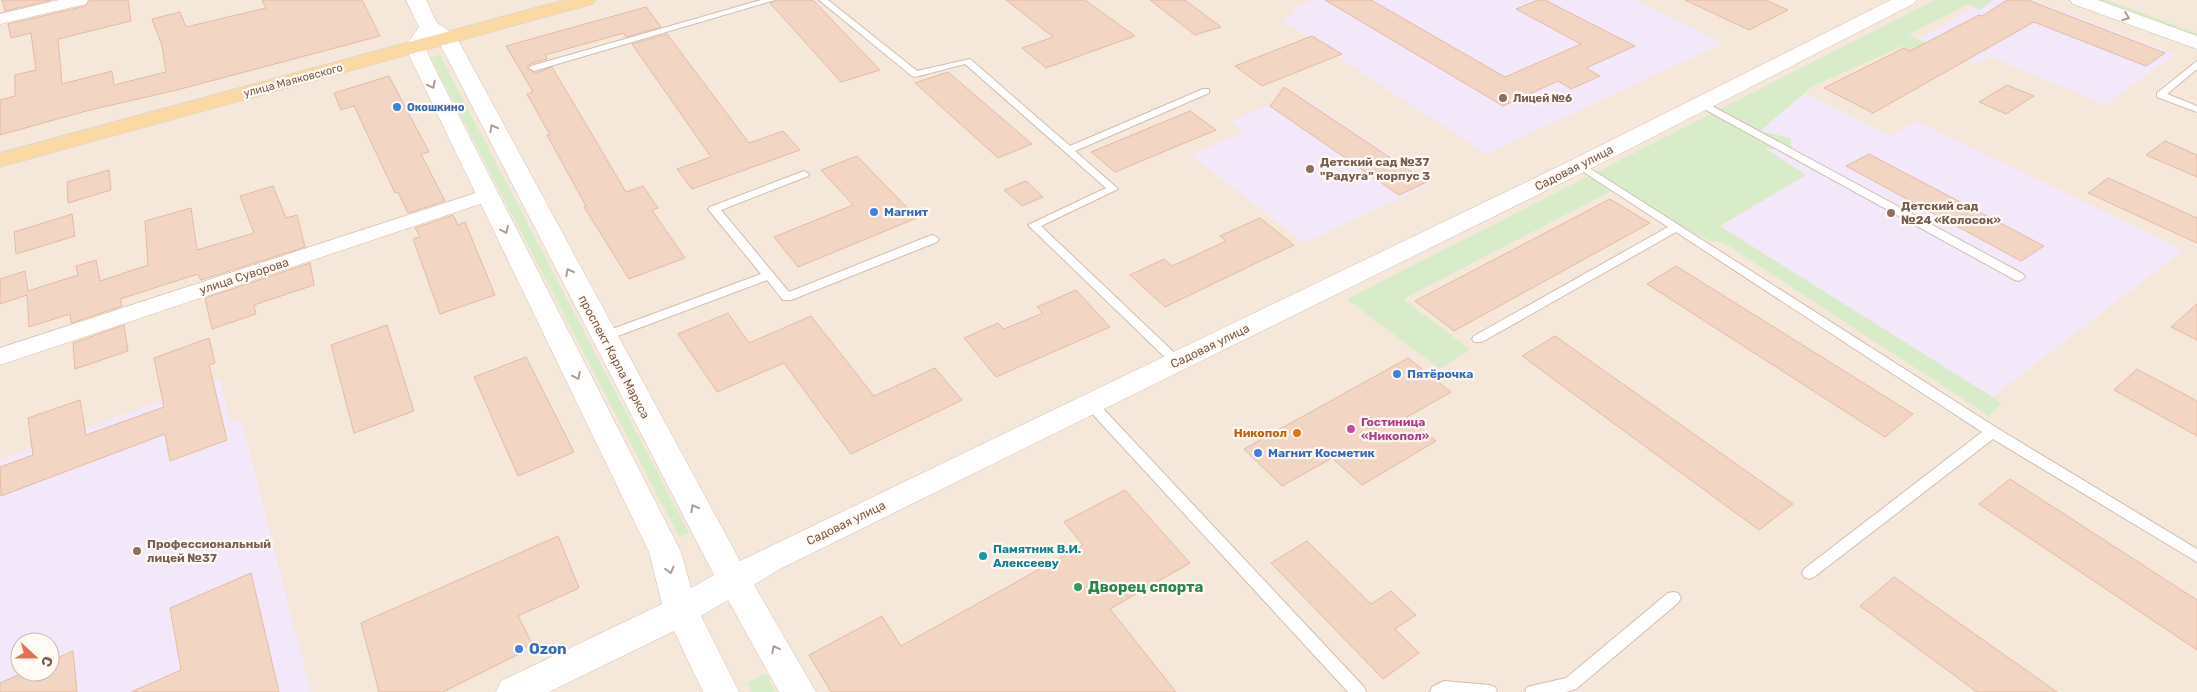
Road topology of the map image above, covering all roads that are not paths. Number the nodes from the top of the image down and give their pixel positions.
1 (80, 0) edge
2 (416, 0) edge
3 (586, 0) edge
4 (771, 0) edge
5 (823, 0) edge
6 (1906, 0) edge
7 (2080, 0) edge
8 (2128, 0) edge
9 (0, 19) edge
10 (2197, 25) edge
11 (430, 37) junction
12 (2197, 43) edge
13 (2197, 64) edge
14 (534, 68) dead end
15 (1206, 91) dead end
16 (1701, 103) junction
17 (2197, 109) edge
18 (1068, 150) junction
19 (0, 160) edge
20 (1580, 165) junction
21 (804, 174) dead end
22 (488, 196) junction
23 (1676, 227) junction
24 (933, 238) dead end
25 (769, 275) junction
26 (2019, 277) dead end
27 (604, 337) junction
28 (1478, 339) dead end
29 (0, 357) edge
30 (1177, 362) junction
31 (1091, 404) junction
32 (1992, 432) junction
33 (2197, 556) edge
34 (1809, 573) dead end
35 (735, 580) junction
36 (1673, 598) dead end
37 (681, 611) junction
38 (514, 692) edge
39 (721, 692) edge
40 (798, 692) edge
41 (1358, 692) edge
42 (1438, 692) edge
43 (1489, 692) edge
44 (1533, 692) edge

1 - 9 street
2 - 11 main road, проспект Карла Маркса
3 - 11 main road, улица Маяковского
4 - 14 lane
5 - 18 lane
6 - 16 main road, Садовая улица
7 -> 12 main road
8 - 10 main road
11 - 19 main road, улица Маяковского
11 -> 22 main road, проспект Карла Маркса
27 -> 11 main road, проспект Карла Маркса
13 - 17 lane
15 - 18 lane
16 - 20 main road, Садовая улица
16 - 26 lane
18 - 30 lane
20 - 23 lane
20 - 30 main road, Садовая улица
21 - 25 lane
22 - 29 street, улица Суворова
22 -> 37 main road, проспект Карла Маркса
23 - 28 lane
23 - 32 lane
24 - 25 lane
25 - 27 lane
35 -> 27 main road, проспект Карла Маркса
30 - 31 main road, Садовая улица
31 - 35 main road, Садовая улица
31 - 41 lane
32 - 33 lane
32 - 34 lane
35 - 37 main road, Садовая улица
40 -> 35 main road, проспект Карла Маркса
36 - 44 lane
37 - 38 main road, Садовая улица
37 - 39 main road, проспект Карла Маркса
42 - 43 lane

